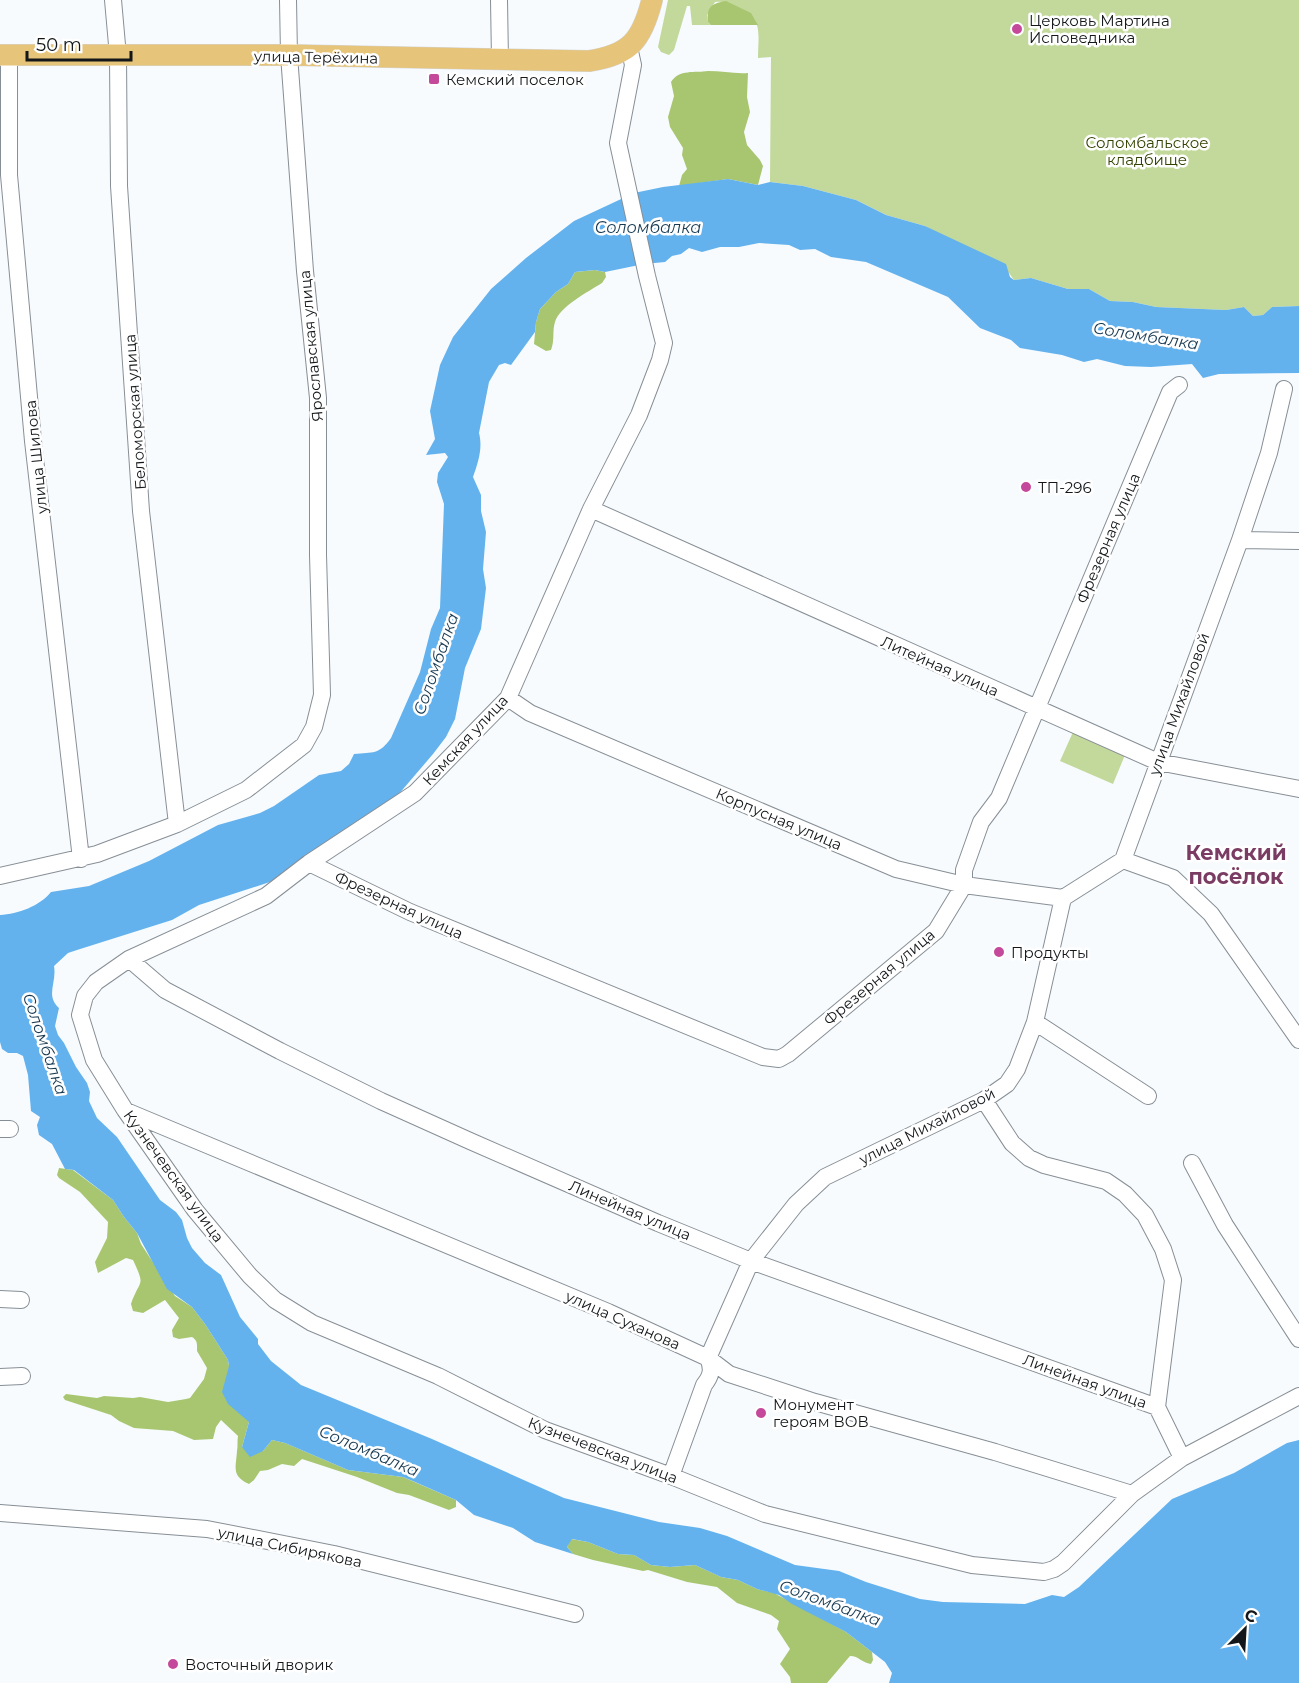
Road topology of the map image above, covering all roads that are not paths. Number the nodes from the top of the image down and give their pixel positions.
1 (113, 0) edge
2 (288, 0) edge
3 (499, 0) edge
4 (652, 0) edge
5 (628, 47) junction
6 (4, 55) edge
7 (289, 55) junction
8 (118, 56) junction
9 (500, 60) junction
10 (1179, 385) dead end
11 (1284, 388) dead end
12 (591, 509) junction
13 (1240, 540) junction
14 (1299, 541) edge
15 (508, 698) junction
16 (1036, 709) junction
17 (1158, 762) junction
18 (1299, 789) edge
19 (177, 824) junction
20 (81, 859) junction
21 (1123, 860) junction
22 (309, 863) junction
23 (0, 876) edge
24 (964, 885) junction
25 (1063, 898) junction
26 (129, 959) junction
27 (96, 982) joint
28 (1035, 1022) junction
29 (1299, 1040) edge
30 (1148, 1095) dead end
31 (984, 1100) junction
32 (125, 1110) junction
33 (1192, 1163) dead end
34 (751, 1261) junction
35 (0, 1299) edge
36 (21, 1300) dead end
37 (1299, 1339) edge
38 (708, 1358) junction
39 (22, 1376) dead end
40 (0, 1377) edge
41 (1299, 1396) edge
42 (1157, 1407) junction
43 (1182, 1458) junction
44 (670, 1476) junction
45 (1132, 1494) junction
46 (0, 1513) edge
47 (575, 1614) dead end

1 - 8 street, Беломорская улица
2 - 7 street, Ярославская улица
3 - 9 street
4 - 5 main road
5 - 9 main road, улица Терёхина
5 - 12 street, Кемская улица
6 - 8 main road, улица Терёхина
6 - 20 street, улица Шилова
7 - 8 main road, улица Терёхина
7 - 9 main road, улица Терёхина
7 - 19 street, Ярославская улица
8 - 19 street, Беломорская улица
10 - 16 street, Фрезерная улица
11 - 13 street, улица Михайловой
12 - 15 street, Кемская улица
12 - 16 street, Литейная улица
13 - 14 street
13 - 17 street, улица Михайловой
15 - 22 street, Кемская улица
15 - 24 street, Корпусная улица
16 - 17 street, Литейная улица
16 - 24 street, Фрезерная улица
17 - 18 street, Литейная улица
17 - 21 street, улица Михайловой
19 - 20 street
20 - 23 street
21 - 25 street
21 - 29 street
22 - 24 street, Фрезерная улица
22 - 26 street, Кемская улица
24 - 25 street, Корпусная улица
25 - 28 street, улица Михайловой
26 - 27 street, Кемская улица
26 - 34 street, Линейная улица
27 - 32 street, Кузнечевская улица
28 - 30 street
28 - 31 street, улица Михайловой
31 - 34 street, улица Михайловой
31 - 42 street
32 - 38 street, улица Суханова
32 - 44 street, Кузнечевская улица
33 - 37 street
34 - 38 street, улица Михайловой
34 - 42 street, Линейная улица
35 - 36 street
38 - 44 street, улица Михайловой
38 - 45 street, улица Суханова
39 - 40 street
41 - 43 street, Кузнечевская улица
42 - 43 street
43 - 45 street, Кузнечевская улица
44 - 45 street, Кузнечевская улица
46 - 47 street, улица Сибирякова

